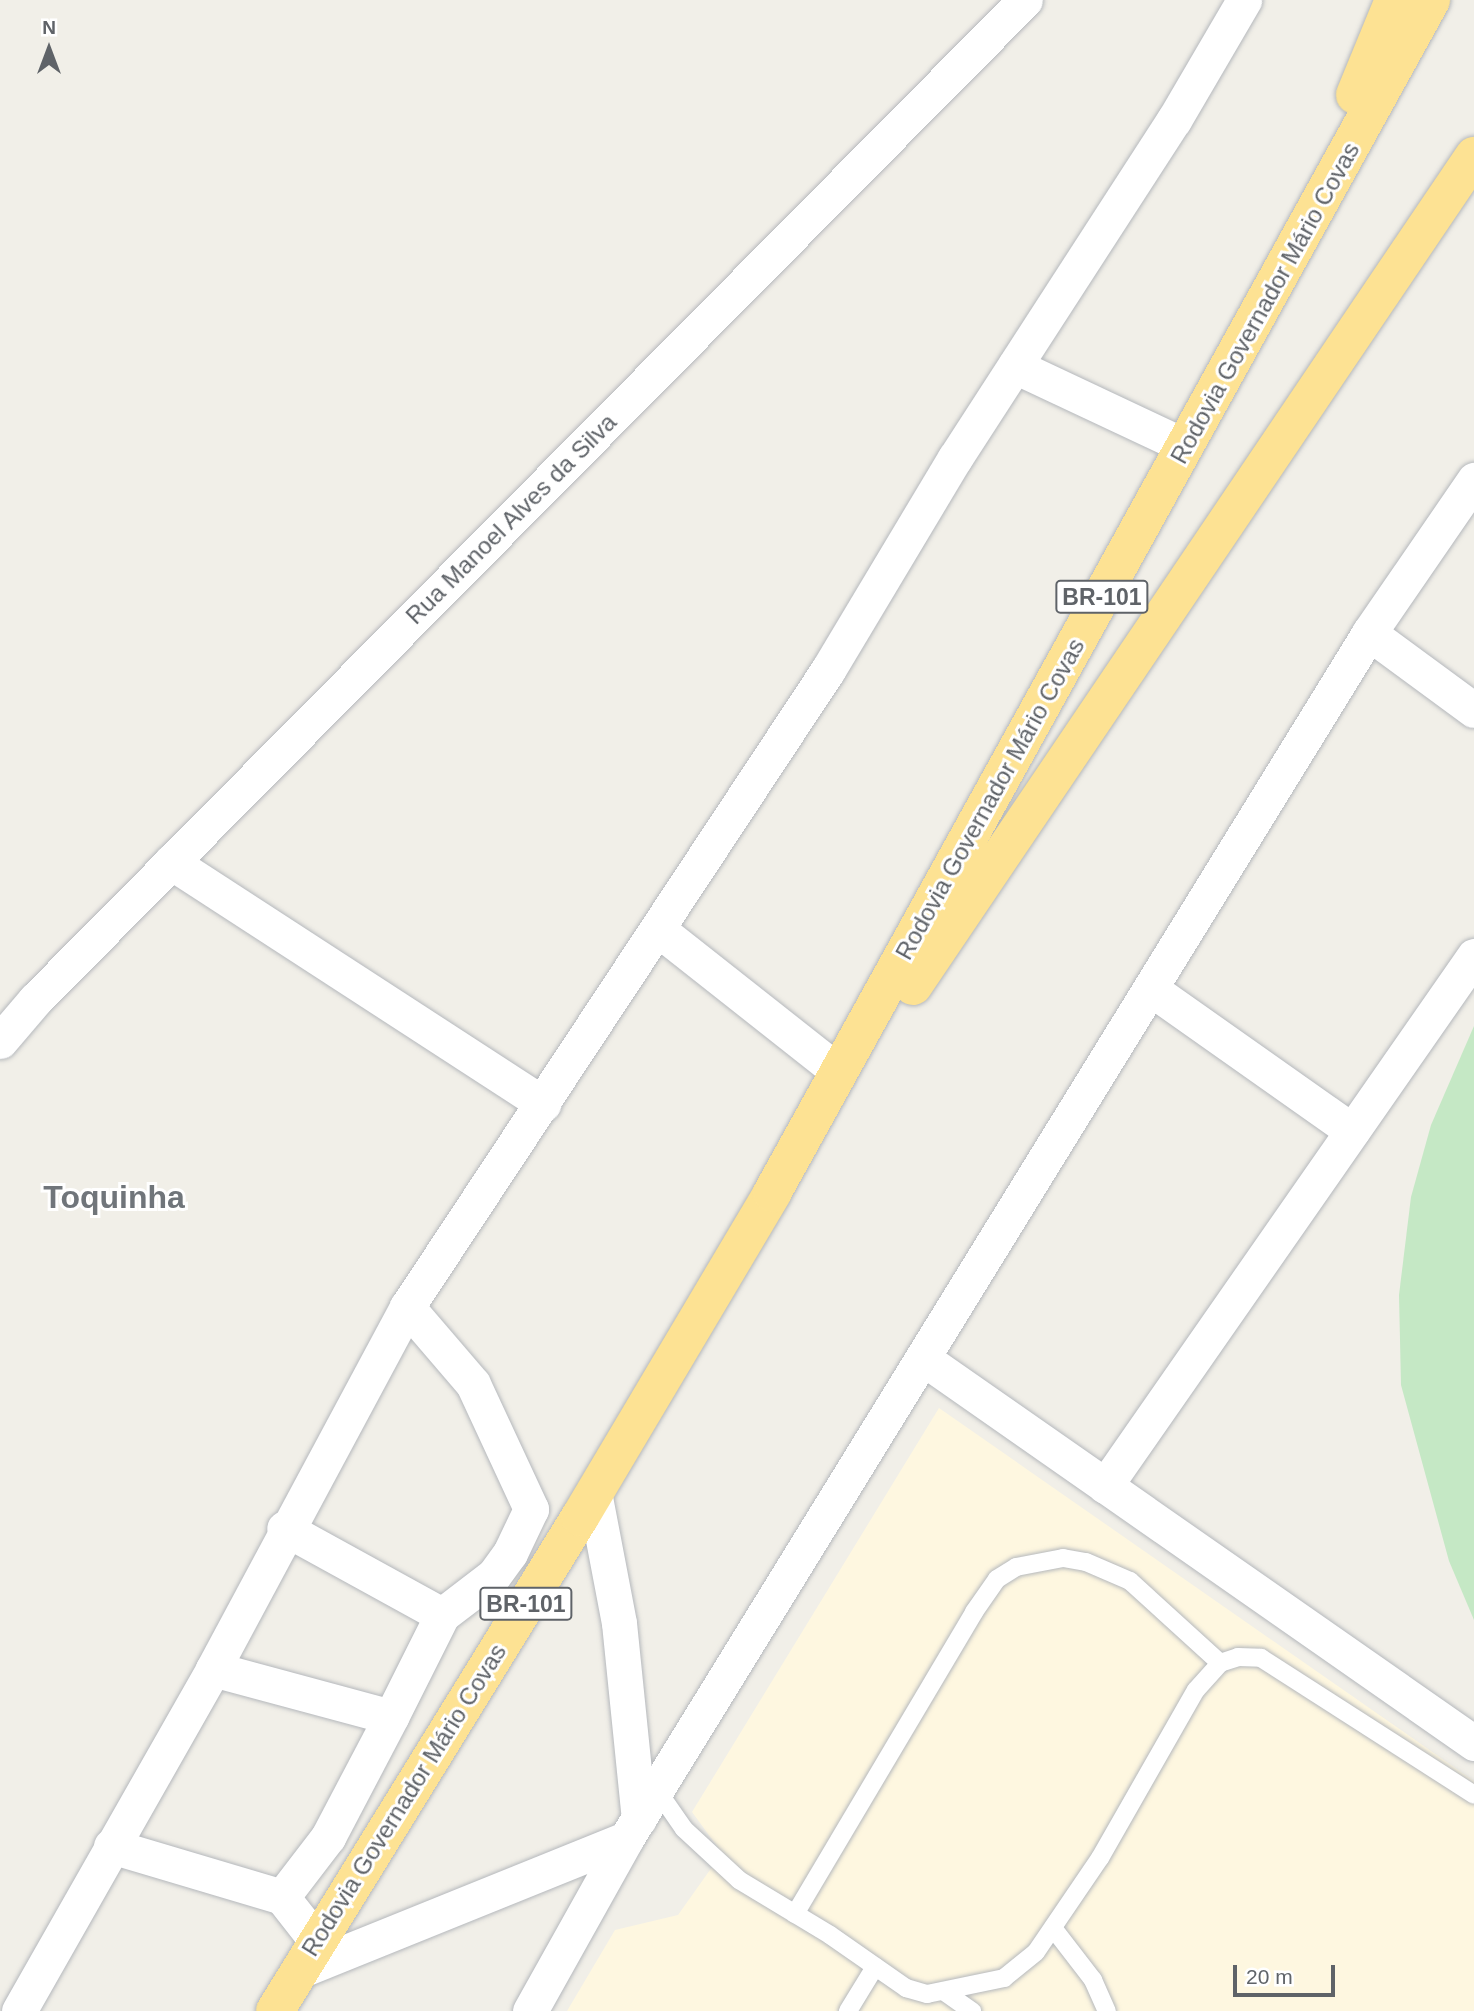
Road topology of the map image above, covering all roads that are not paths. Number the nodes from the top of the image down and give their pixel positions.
1 (1025, 0) edge
2 (1244, 0) edge
3 (1394, 0) edge
4 (1431, 0) edge
5 (1474, 156) edge
6 (1474, 193) edge
7 (1290, 258) junction
8 (1371, 307) junction
9 (1015, 366) junction
10 (1185, 446) junction
11 (1474, 480) edge
12 (1369, 633) junction
13 (1474, 710) edge
14 (171, 862) junction
15 (659, 930) junction
16 (1474, 956) edge
17 (1151, 989) junction
18 (0, 1041) edge
19 (839, 1072) junction
20 (543, 1104) junction
21 (1352, 1132) junction
22 (772, 1193) junction
23 (407, 1307) junction
24 (925, 1359) junction
25 (1105, 1486) junction
26 (587, 1504) junction
27 (531, 1509) junction
28 (284, 1528) junction
29 (442, 1615) junction
30 (1220, 1663) junction
31 (212, 1669) junction
32 (391, 1717) junction
33 (1474, 1743) edge
34 (657, 1790) junction
35 (1474, 1795) edge
36 (632, 1829) junction
37 (111, 1846) junction
38 (282, 1897) junction
39 (795, 1914) junction
40 (1053, 1928) junction
41 (307, 1955) junction
42 (875, 1967) junction
43 (946, 1993) junction
44 (19, 2011) edge
45 (275, 2011) edge
46 (530, 2011) edge
47 (848, 2011) edge
48 (972, 2011) edge
49 (1107, 2011) edge

1 - 14 street, Rua Manoel Alves da Silva
2 - 9 street
3 - 7 highway
4 - 7 highway, Rodovia Governador Mário Covas / BR-101
5 - 8 highway, Rodovia Governador Mário Covas / BR-101
6 - 8 highway
7 - 10 highway, Rodovia Governador Mário Covas / BR-101
8 - 22 highway, Rodovia Governador Mário Covas / BR-101
9 - 10 street
9 - 15 street
10 - 19 highway, Rodovia Governador Mário Covas / BR-101
11 - 12 street
12 - 13 street
12 - 17 street
14 - 18 street, Rua Manoel Alves da Silva
14 - 20 street
15 - 19 street
15 - 20 street
16 - 21 street
17 - 21 street
17 - 24 street
19 - 22 highway, Rodovia Governador Mário Covas / BR-101
20 - 23 street
21 - 25 street
22 - 26 highway, Rodovia Governador Mário Covas / BR-101
23 - 27 street
23 - 28 street
24 - 25 street
24 - 34 street
25 - 33 street
26 - 27 street
26 - 36 street
26 - 41 highway, Rodovia Governador Mário Covas / BR-101
27 - 29 street
28 - 29 street
28 - 31 street
29 - 32 street
30 - 35 lane
30 - 39 lane
30 - 40 lane
31 - 32 street
31 - 37 street
32 - 38 street
34 - 36 street
34 - 39 lane
36 - 41 street
36 - 46 street
37 - 38 street
37 - 44 street
38 - 41 street
39 - 42 lane
40 - 43 lane
40 - 49 lane
41 - 45 highway, Rodovia Governador Mário Covas / BR-101
42 - 43 lane
42 - 47 lane
43 - 48 lane

